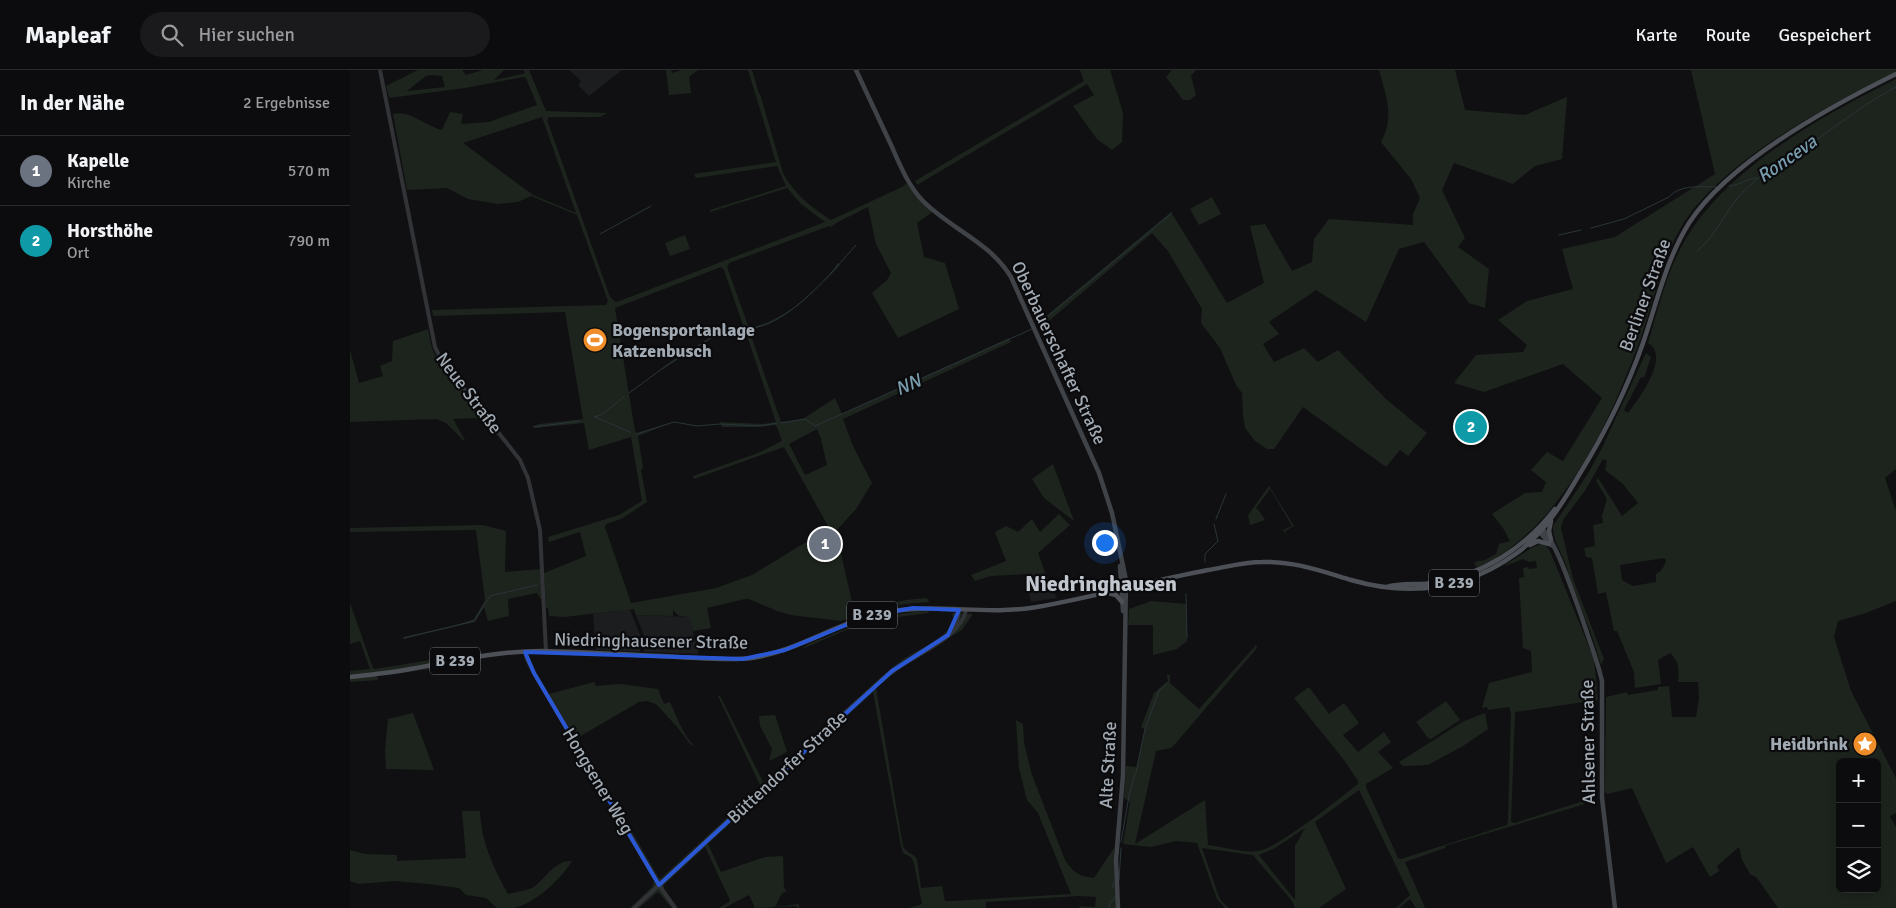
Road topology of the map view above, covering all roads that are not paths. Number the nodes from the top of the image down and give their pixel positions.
1 (380, 70) edge
2 (856, 70) edge
3 (1896, 74) edge
4 (1596, 447) joint
5 (1571, 488) junction
6 (1552, 518) junction
7 (1540, 529) junction
8 (1550, 542) junction
9 (1119, 550) junction
10 (1516, 554) junction
11 (1387, 587) junction
12 (1127, 588) junction
13 (1121, 590) junction
14 (1107, 592) junction
15 (1122, 602) junction
16 (959, 610) junction
17 (966, 610) junction
18 (1125, 623) junction
19 (948, 635) junction
20 (525, 652) junction
21 (546, 652) junction
22 (350, 677) edge
23 (659, 885) junction
24 (634, 908) edge
25 (675, 908) edge
26 (1118, 908) edge
27 (1615, 908) edge

1 - 21 street, Neue Straße
2 - 9 main road, Oberbauerschafter Straße
3 - 4 main road, Berliner Straße / B 239
4 - 5 main road, Niedringhausener Straße / B 239
5 - 6 main road, Niedringhausener Straße / B 239
5 - 7 main road, Niedringhausener Straße / B 239
6 - 7 main road, Niedringhausener Straße / B 239
6 - 8 main road, B 239
7 - 8 main road, Ahlsener Straße
7 - 10 main road, Niedringhausener Straße / B 239
7 - 11 main road, Niedringhausener Straße / B 239
8 - 10 main road, B 239
8 - 27 main road, Ahlsener Straße
9 - 12 main road, Oberbauerschafter Straße
9 - 13 main road, Oberbauerschafter Straße
10 - 11 main road, Niedringhausener Straße / B 239
11 - 12 main road, Niedringhausener Straße / B 239
12 - 13 main road, Niedringhausener Straße / B 239
12 - 18 main road, Alte Straße
13 - 14 main road, Niedringhausener Straße / B 239
13 - 15 main road, Alte Straße
14 - 15 main road
14 - 17 main road, Niedringhausener Straße / B 239
15 - 18 main road, Alte Straße
16 - 17 main road, Niedringhausener Straße / B 239
16 - 19 street
16 - 21 main road, Niedringhausener Straße / B 239
17 - 19 street, Büttendorfer Straße
18 - 26 main road, Alte Straße
19 - 23 street, Büttendorfer Straße
20 - 21 main road, Niedringhausener Straße / B 239
20 - 22 main road, Niedringhausener Straße / B 239
20 - 23 street, Hongsener Weg
23 - 24 street, Büttendorfer Straße
23 - 25 street, Hongsener Weg

